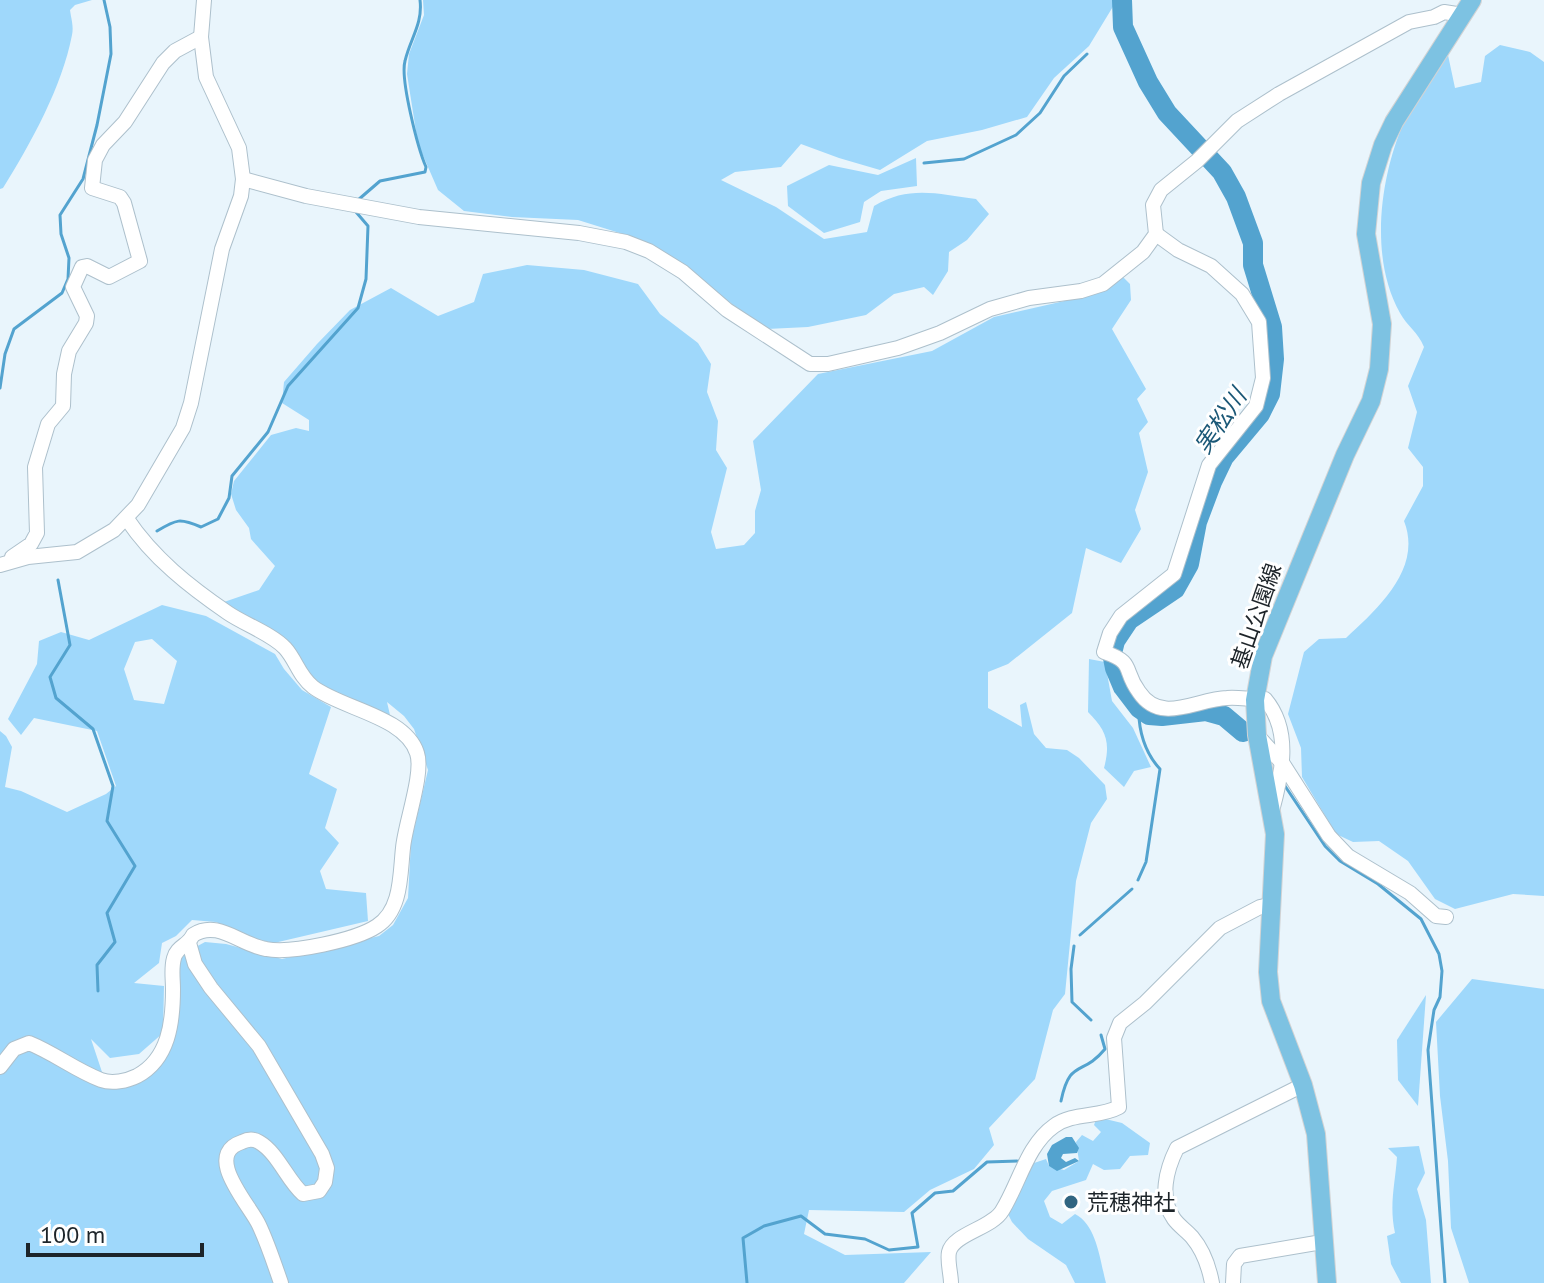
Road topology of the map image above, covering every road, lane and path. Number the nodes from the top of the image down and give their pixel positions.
1 (204, 0) edge
2 (1467, 7) edge
3 (201, 37) junction
4 (243, 179) junction
5 (1156, 234) junction
6 (127, 519) junction
7 (3, 564) edge
8 (1255, 700) junction
9 (1257, 735) junction
10 (1283, 764) junction
11 (1272, 811) junction
12 (1273, 904) junction
13 (1446, 917) dead end
14 (189, 943) junction
15 (0, 1067) edge
16 (1303, 1085) junction
17 (1322, 1242) junction
18 (281, 1283) edge
19 (951, 1283) edge
20 (1212, 1283) edge
21 (1233, 1283) edge
22 (1327, 1283) edge

1 - 3 street
2 - 5 street
2 - 8 main road, 基山公園線
3 - 4 street
3 - 7 street
4 - 5 street
4 - 6 street
5 - 8 street
6 - 7 street
6 - 14 street
8 - 9 main road, 基山公園線
8 - 10 street
9 - 10 street
9 - 11 main road, 基山公園線
10 - 11 street
10 - 13 street
11 - 12 main road, 基山公園線
12 - 16 main road, 基山公園線
12 - 19 street
14 - 15 street
14 - 18 street
16 - 17 main road, 基山公園線
16 - 20 street
17 - 21 street
17 - 22 main road, 基山公園線

